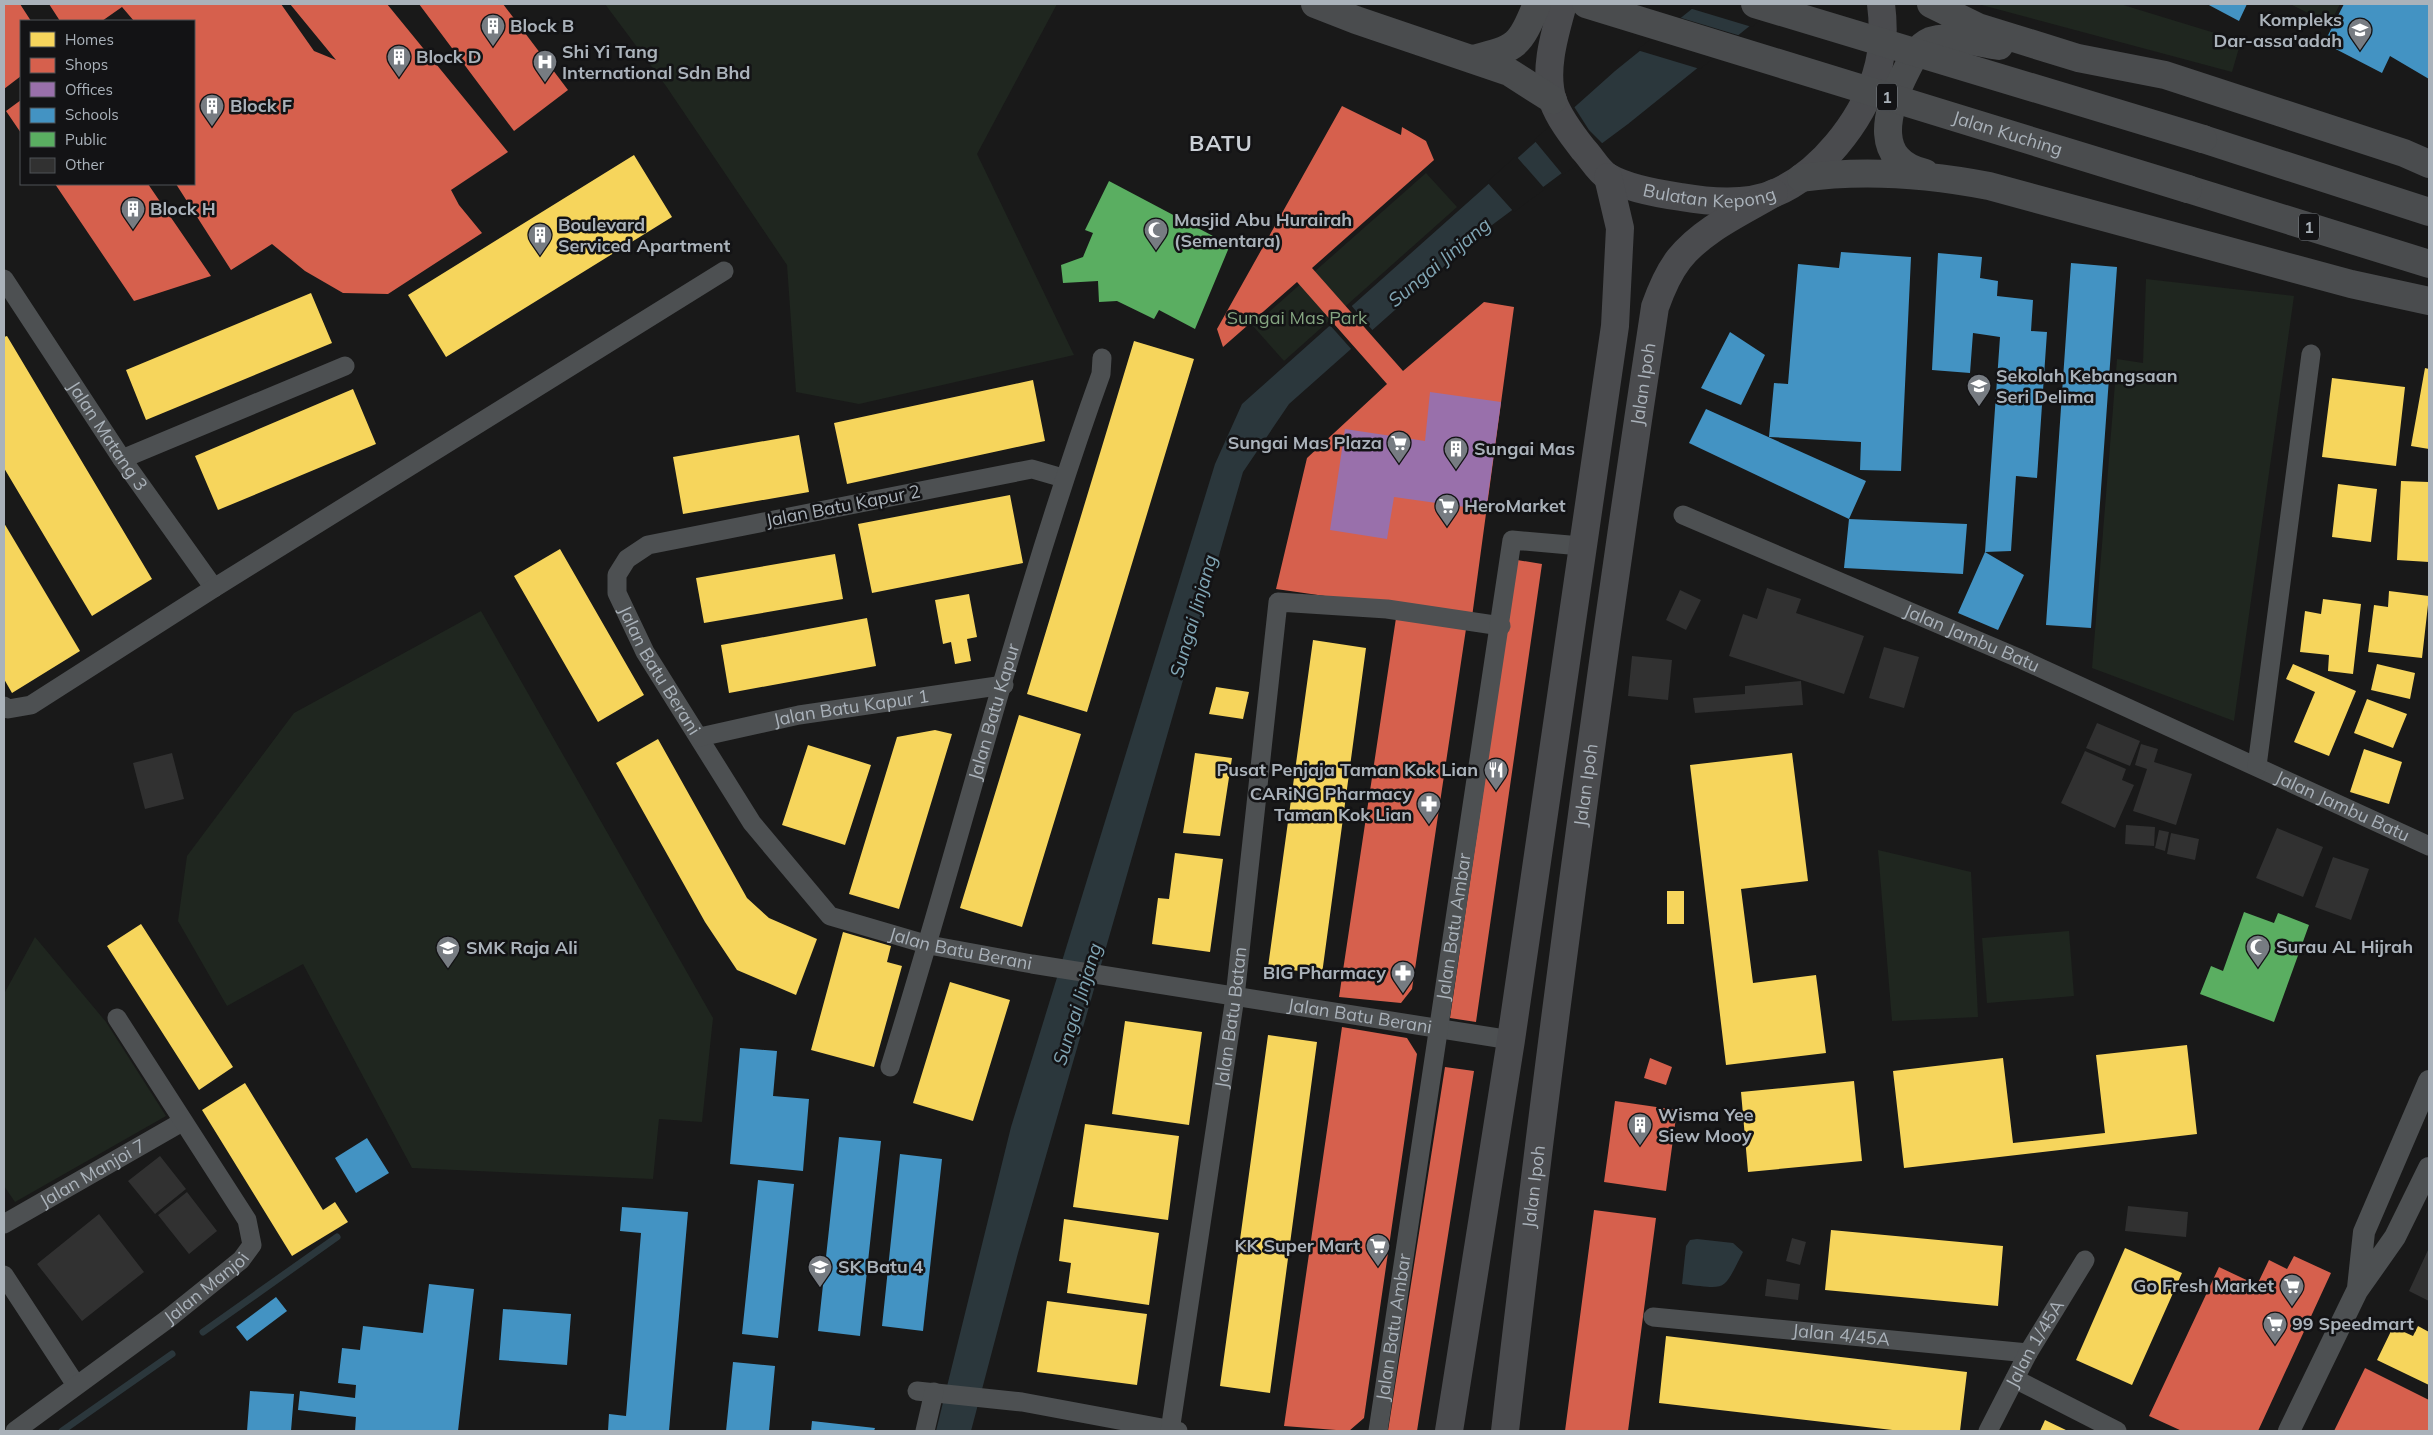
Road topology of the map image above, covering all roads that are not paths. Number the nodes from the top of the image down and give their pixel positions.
1 (1315, 4) edge
2 (1537, 4) edge
3 (1563, 4) edge
4 (1586, 4) edge
5 (1755, 4) edge
6 (1882, 4) edge
7 (1931, 4) edge
8 (2078, 58) junction
9 (1472, 59) junction
10 (1555, 104) junction
11 (2429, 164) edge
12 (1604, 173) junction
13 (1801, 178) junction
14 (1946, 178) junction
15 (1774, 193) junction
16 (2429, 212) edge
17 (2429, 264) edge
18 (724, 271) dead end
19 (4, 280) edge
20 (2429, 301) edge
21 (2311, 354) dead end
22 (1102, 358) dead end
23 (346, 366) dead end
24 (122, 460) junction
25 (1063, 478) junction
26 (1683, 515) dead end
27 (1581, 546) junction
28 (627, 560) joint
29 (214, 588) junction
30 (1501, 626) junction
31 (1004, 685) junction
32 (6, 708) edge
33 (700, 737) junction
34 (2257, 766) junction
35 (2429, 846) edge
36 (929, 944) junction
37 (1235, 996) junction
38 (117, 1018) dead end
39 (1440, 1028) junction
40 (1511, 1040) junction
41 (890, 1068) dead end
42 (2429, 1081) edge
43 (182, 1122) junction
44 (2429, 1168) edge
45 (4, 1224) edge
46 (2085, 1260) dead end
47 (4, 1275) edge
48 (2357, 1292) junction
49 (1653, 1317) dead end
50 (2028, 1353) junction
51 (2015, 1379) junction
52 (76, 1385) junction
53 (15, 1431) edge
54 (925, 1431) edge
55 (1173, 1431) edge
56 (1378, 1431) edge
57 (1449, 1431) edge
58 (1505, 1431) edge
59 (1988, 1431) edge
60 (2118, 1431) edge
61 (2289, 1431) edge

1 - 9 highway
2 - 9 highway
3 - 10 main road
4 - 17 highway, Jalan Kuching / 1, bridge
5 - 16 highway, bridge
6 - 13 main road, Bulatan Kepong
7 - 8 highway
8 - 11 highway
8 - 14 highway
9 - 10 highway
10 - 12 main road
12 - 15 main road, Bulatan Kepong
12 - 27 main road, Jalan Ipoh
13 - 14 highway
13 - 15 main road, Bulatan Kepong
14 - 20 highway
15 - 58 main road, Jalan Ipoh
18 - 29 street
19 - 24 street, Jalan Matang 3
21 - 34 street, Jalan Jambu Batu
22 - 25 street, Jalan Batu Kapur
23 - 24 street
24 - 29 street, Jalan Matang 3
25 - 28 street, Jalan Batu Kapur 2
25 - 31 street, Jalan Batu Kapur
26 - 34 street, Jalan Jambu Batu
27 - 30 street, Jalan Batu Ambar
27 - 40 main road, Jalan Ipoh
28 - 33 street, Jalan Batu Berani
29 - 32 street
30 - 37 street, Jalan Batu Batan
30 - 39 street, Jalan Batu Ambar
31 - 33 street, Jalan Batu Kapur 1
31 - 36 street, Jalan Batu Kapur
33 - 36 street, Jalan Batu Berani
34 - 35 street, Jalan Jambu Batu
36 - 37 street, Jalan Batu Berani
36 - 41 street, Jalan Batu Kapur
37 - 39 street, Jalan Batu Berani
37 - 55 street, Jalan Batu Batan
38 - 43 street, Jalan Manjoi
39 - 40 street, Jalan Batu Berani
39 - 56 street, Jalan Batu Ambar
40 - 57 main road, Jalan Ipoh
42 - 48 street
43 - 45 street, Jalan Manjoi 7
43 - 52 street, Jalan Manjoi
44 - 48 street
46 - 50 street, Jalan 1/45A
47 - 52 street
48 - 61 street
49 - 50 street, Jalan 4/45A
50 - 51 street, Jalan 1/45A
51 - 59 street, Jalan 1/45A
51 - 60 street
52 - 53 street, Jalan Manjoi
54 - 55 street

